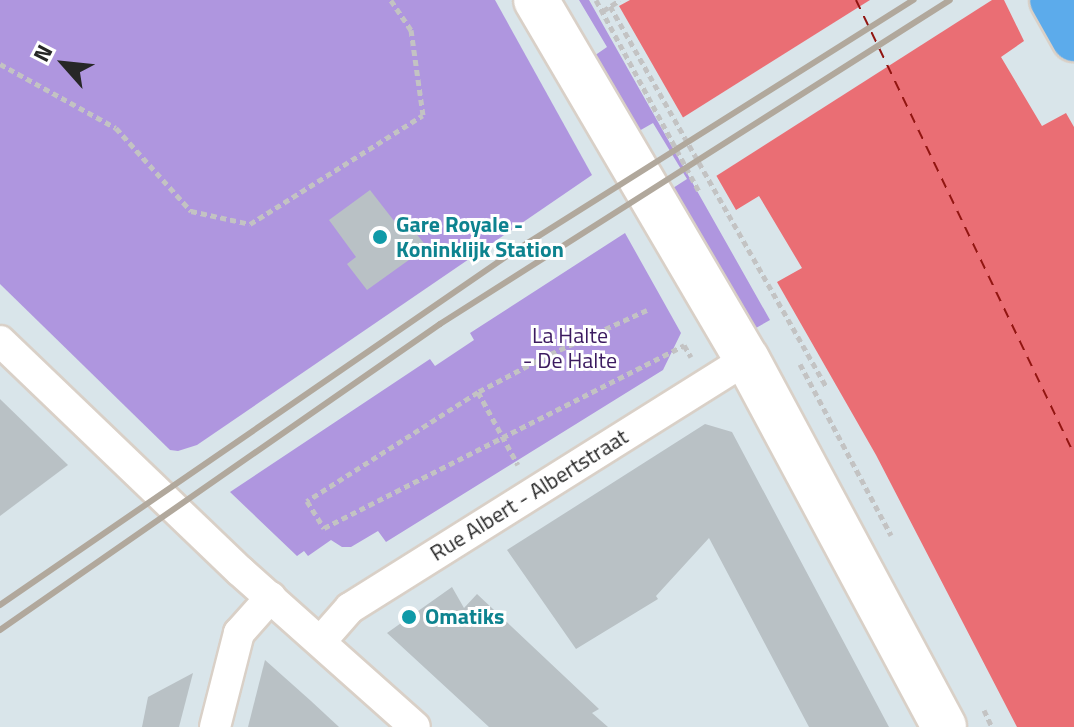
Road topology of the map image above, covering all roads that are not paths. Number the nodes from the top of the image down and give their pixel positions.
1 (536, 0) edge
2 (1052, 0) edge
3 (1074, 39) edge
4 (0, 341) edge
5 (747, 359) junction
6 (271, 597) junction
7 (321, 641) junction
8 (215, 727) edge
9 (415, 727) edge
10 (944, 727) edge

1 - 5 main road
2 - 3 main road
4 - 6 street
5 - 7 street, Rue Albert - Albertstraat
5 - 10 main road
6 - 7 street
6 - 8 street
7 - 9 street

